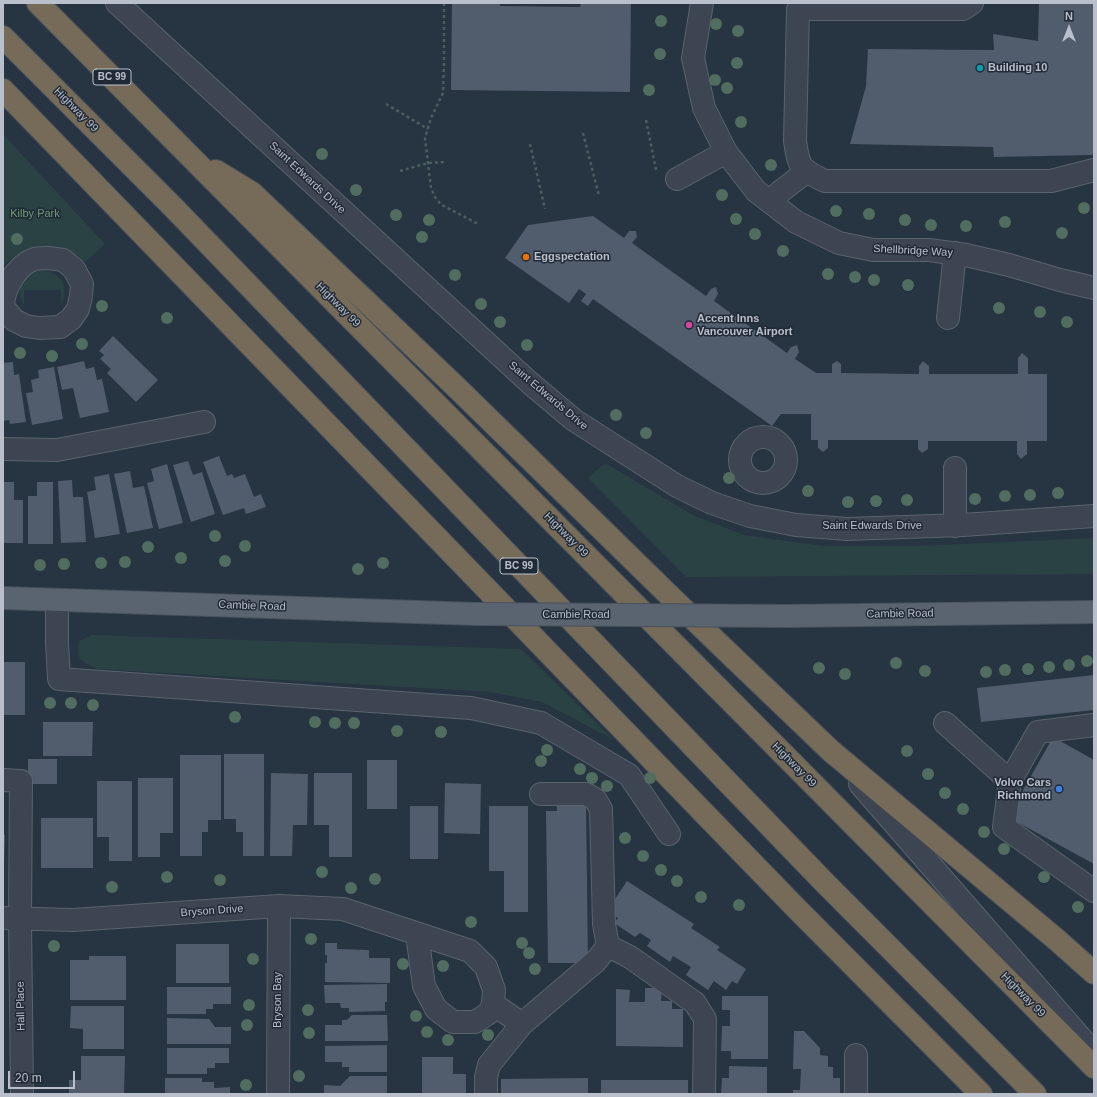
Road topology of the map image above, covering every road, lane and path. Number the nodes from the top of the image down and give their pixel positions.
1 (38, 3) edge
2 (117, 3) edge
3 (444, 3) edge
4 (702, 3) edge
5 (972, 3) edge
6 (3, 37) edge
7 (3, 90) edge
8 (386, 104) dead end
9 (646, 120) dead end
10 (428, 129) junction
11 (583, 133) dead end
12 (530, 144) dead end
13 (186, 152) junction
14 (726, 152) junction
15 (446, 162) dead end
16 (428, 163) junction
17 (1094, 170) edge
18 (400, 171) dead end
19 (806, 172) junction
20 (667, 177) joint
21 (599, 196) dead end
22 (770, 202) junction
23 (545, 209) dead end
24 (478, 224) dead end
25 (955, 253) junction
26 (1094, 288) edge
27 (948, 318) dead end
28 (204, 422) dead end
29 (3, 449) edge
30 (955, 468) dead end
31 (1094, 516) edge
32 (955, 526) junction
33 (3, 598) edge
34 (57, 600) junction
35 (1094, 612) edge
36 (945, 723) dead end
37 (1094, 725) edge
38 (831, 751) junction
39 (3, 780) edge
40 (1010, 781) junction
41 (541, 794) dead end
42 (669, 834) dead end
43 (1094, 891) edge
44 (279, 906) junction
45 (12, 919) edge
46 (417, 934) junction
47 (608, 946) junction
48 (1094, 973) edge
49 (493, 1004) junction
50 (522, 1024) junction
51 (1094, 1053) edge
52 (856, 1055) dead end
53 (1094, 1067) edge
54 (22, 1094) edge
55 (278, 1094) edge
56 (486, 1094) edge
57 (704, 1094) edge
58 (856, 1094) edge
59 (981, 1094) edge
60 (1035, 1094) edge

1 - 13 highway, Highway 99 / BC 99
2 - 32 street, Saint Edwards Drive
3 - 10 path
4 - 14 street, Shellbridge Way
5 - 19 street
6 - 60 highway, Highway 99 / BC 99
7 - 59 highway
8 - 10 path
9 - 20 path
10 - 16 path
11 - 21 path
12 - 23 path
13 - 38 highway
13 - 53 highway, Highway 99 / BC 99
14 - 20 street
14 - 22 street, Shellbridge Way
15 - 16 path
16 - 18 path
16 - 24 path
17 - 19 street
19 - 22 street
22 - 25 street, Shellbridge Way
25 - 26 street, Shellbridge Way
25 - 27 street
28 - 29 street
30 - 32 street
31 - 32 street, Saint Edwards Drive
33 - 34 main road, Cambie Road
34 - 35 main road, Cambie Road, bridge
34 - 42 street
36 - 40 street
37 - 40 street
38 - 48 highway
38 - 51 street
39 - 45 street, Hall Place
40 - 43 street
41 - 47 street
44 - 45 street, Bryson Drive
44 - 46 street, Bryson Drive
44 - 55 street, Bryson Bay
45 - 54 street, Hall Place
46 - 49 street, Bryson Drive
46 - 49 street
47 - 50 street
47 - 57 street
49 - 50 street
50 - 56 street
52 - 58 street

